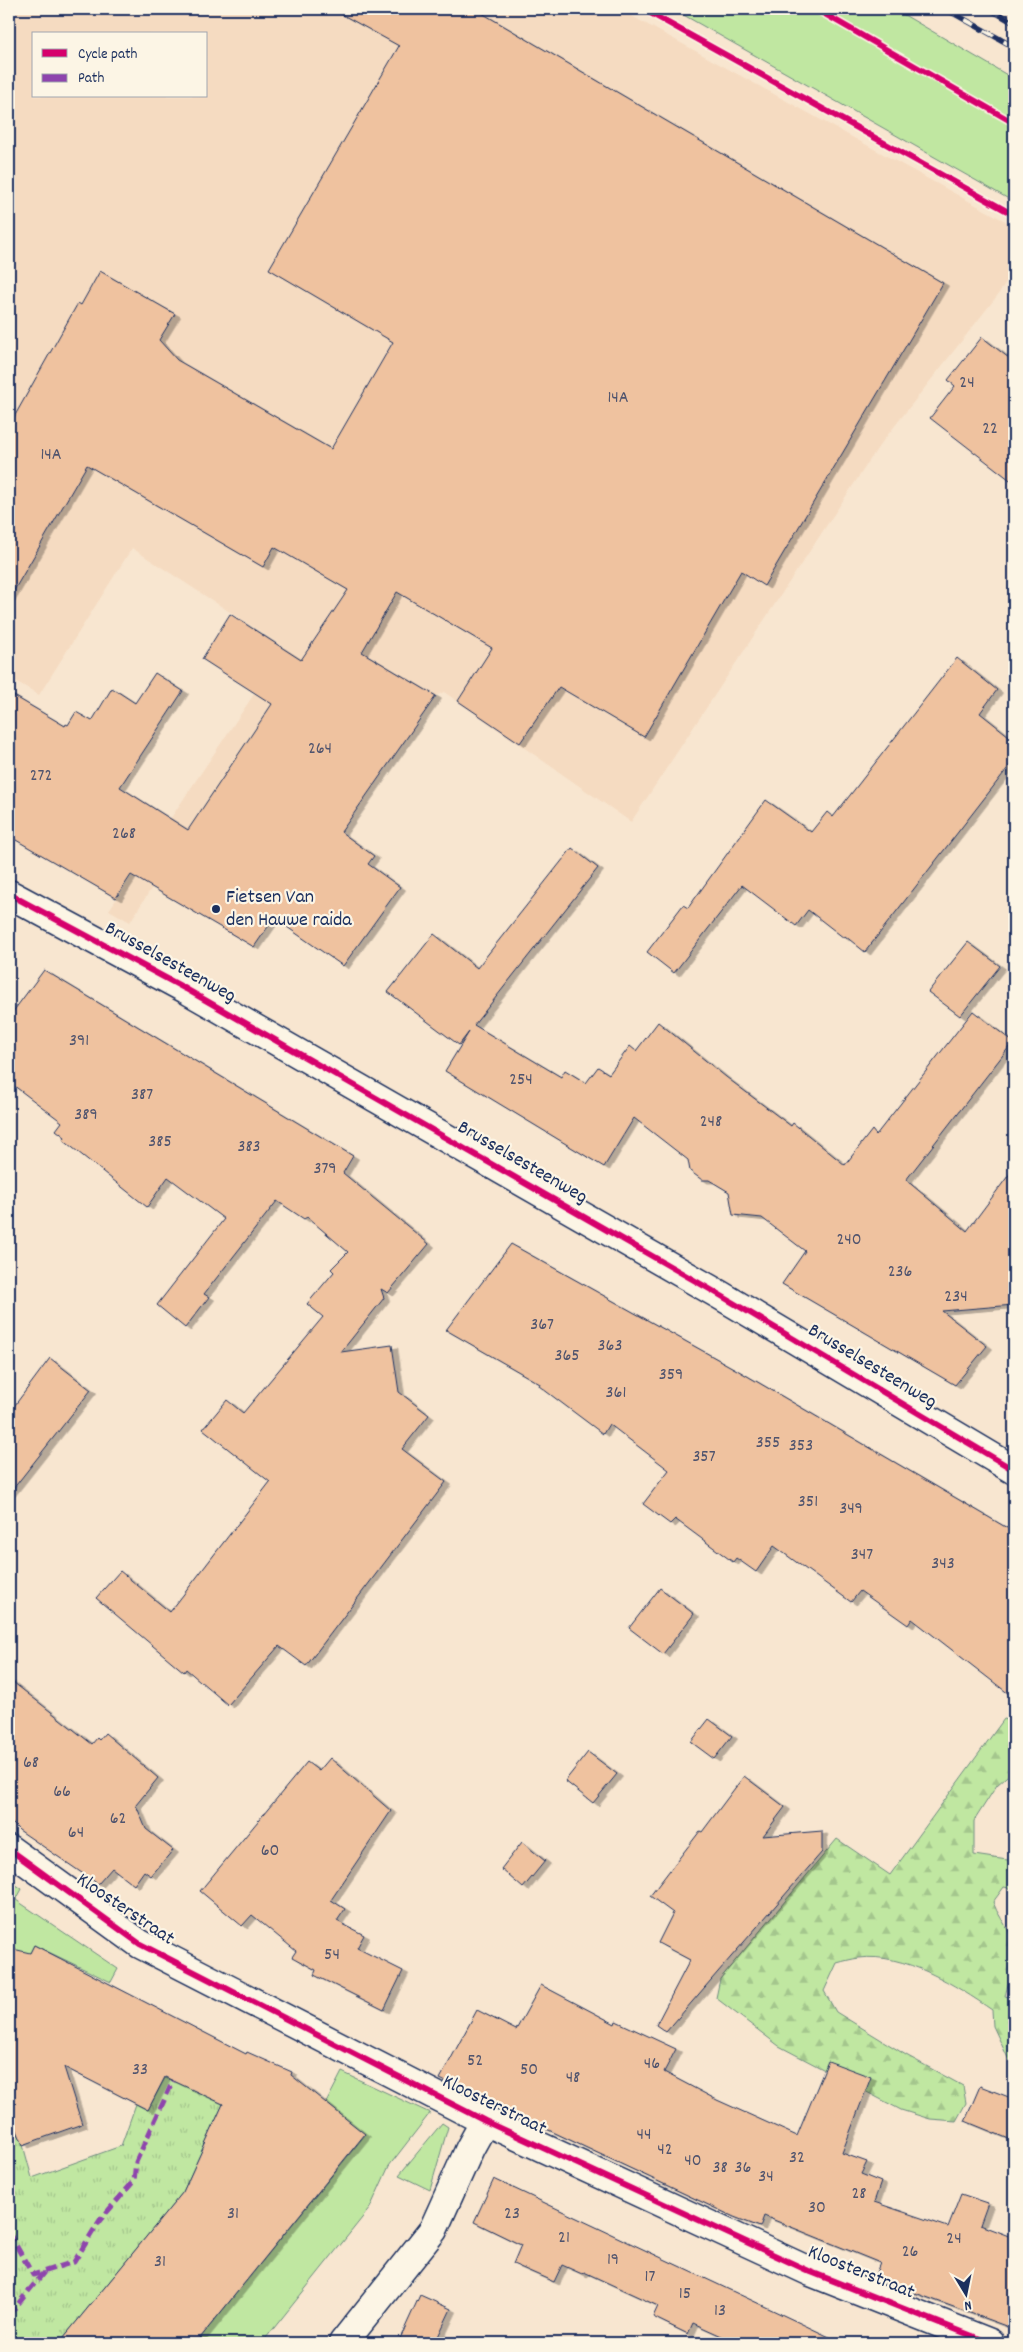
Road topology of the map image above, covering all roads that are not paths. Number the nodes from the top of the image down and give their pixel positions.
1 (9, 894) edge
2 (1014, 1470) edge
3 (9, 1849) edge
4 (485, 2121) junction
5 (343, 2343) edge
6 (990, 2343) edge

1 - 2 street, Brusselsesteenweg
3 - 4 street, Kloosterstraat
4 - 5 street
4 - 6 street, Kloosterstraat

